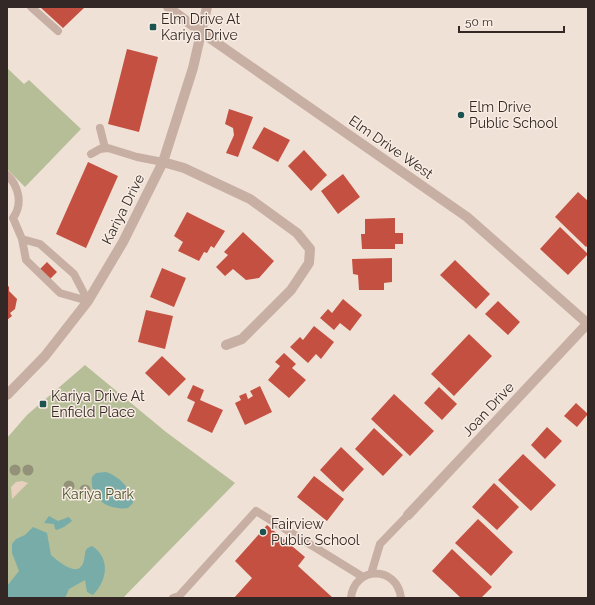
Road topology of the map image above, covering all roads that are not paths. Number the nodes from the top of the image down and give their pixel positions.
1 (31, 7) edge
2 (168, 7) edge
3 (207, 7) edge
4 (58, 31) dead end
5 (202, 32) junction
6 (100, 128) dead end
7 (105, 148) junction
8 (92, 154) dead end
9 (163, 162) junction
10 (7, 175) edge
11 (22, 239) junction
12 (88, 301) junction
13 (588, 323) edge
14 (226, 345) dead end
15 (7, 395) edge
16 (408, 514) joint
17 (367, 576) junction
18 (177, 597) edge
19 (351, 598) edge
20 (401, 598) edge

1 - 4 lane
2 - 5 street, Elm Drive West
3 - 5 street, Kariya Drive
5 - 9 street, Kariya Drive
5 - 13 street, Elm Drive West
6 - 7 lane
7 - 8 lane
7 - 9 lane
9 - 12 street, Kariya Drive
9 - 14 street
10 - 11 lane
11 - 12 lane
11 - 12 lane
12 - 15 street, Kariya Drive
13 - 16 street, Joan Drive
16 - 17 lane
17 - 18 lane
17 - 19 lane
17 - 20 lane

